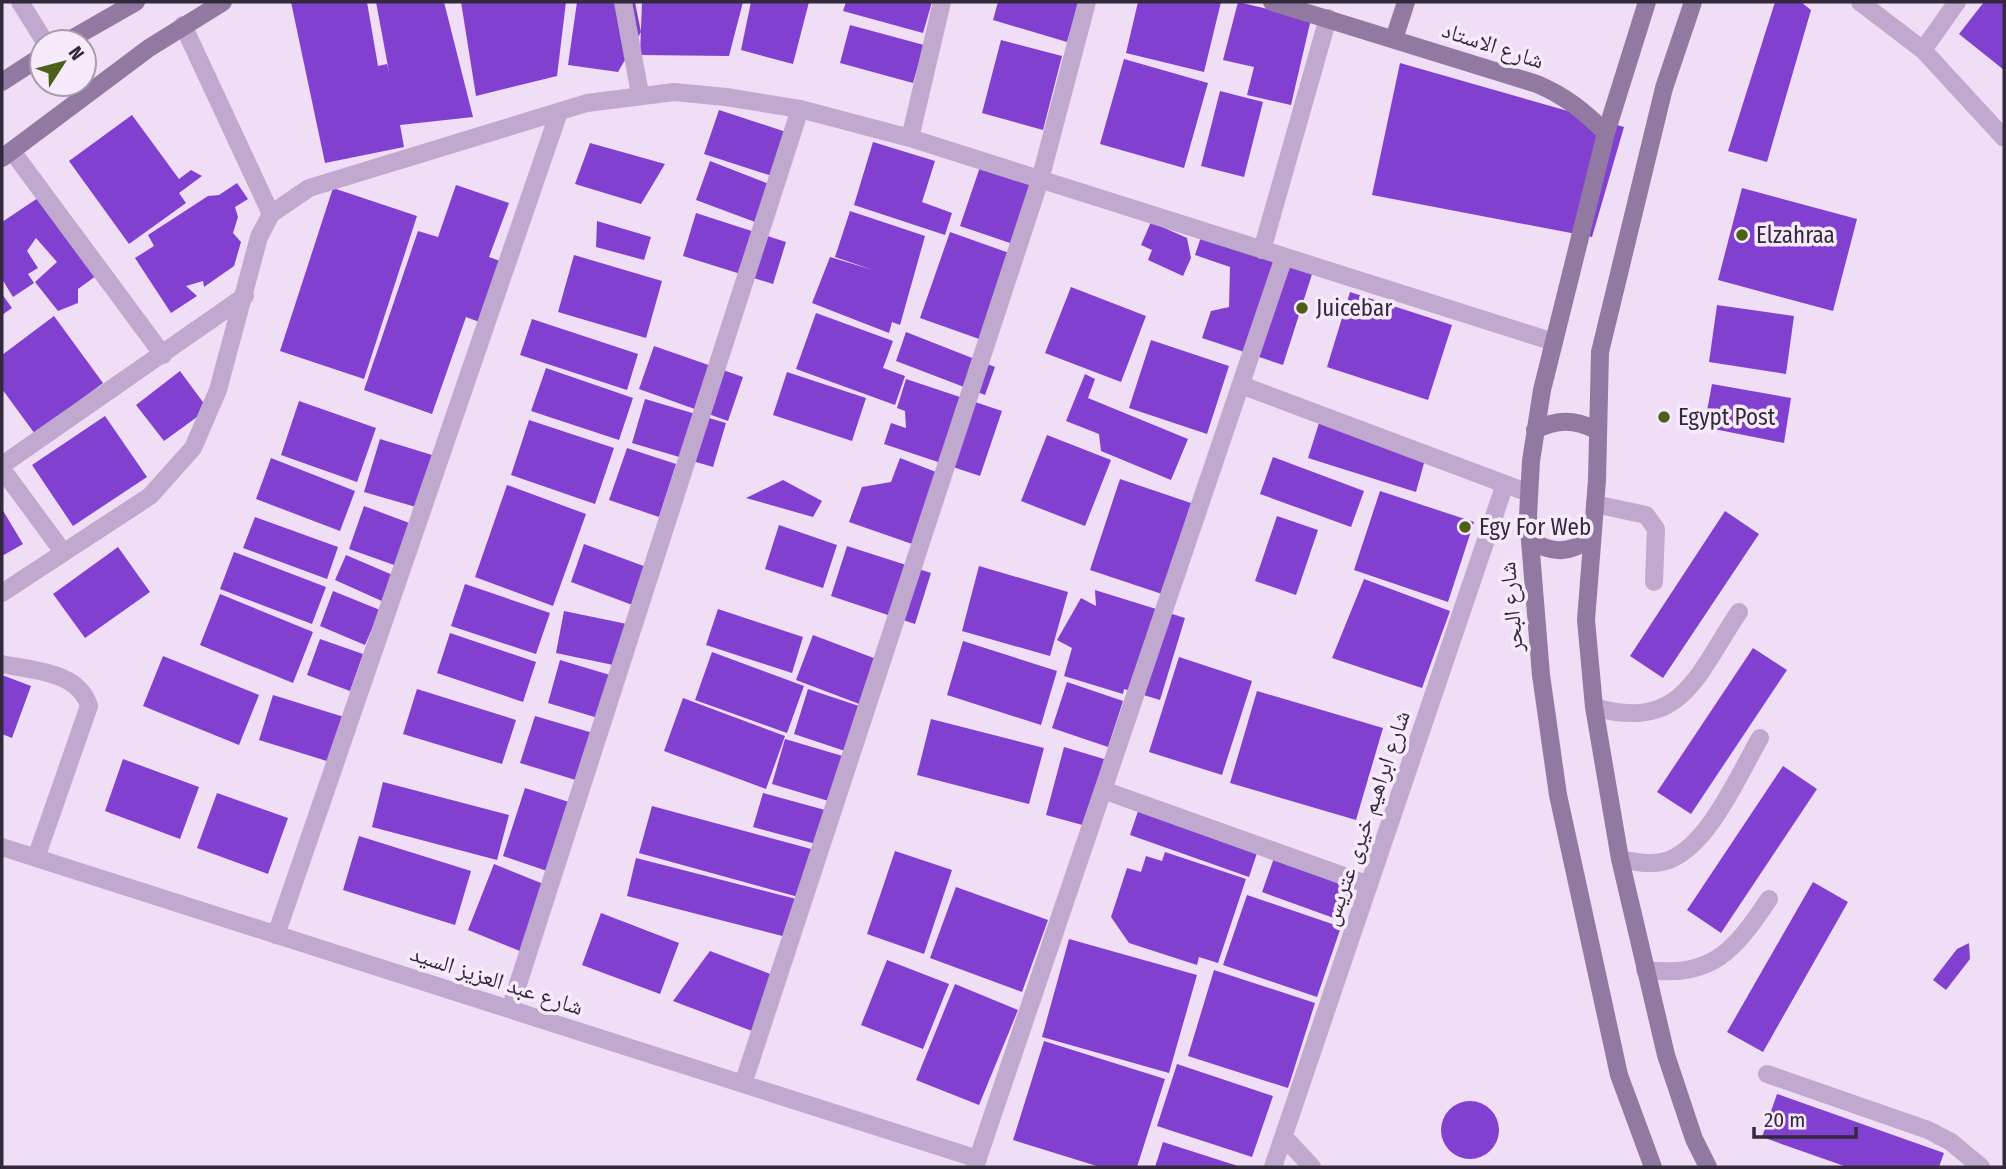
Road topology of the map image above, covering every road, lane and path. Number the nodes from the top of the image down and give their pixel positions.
1 (20, 2) edge
2 (136, 2) edge
3 (223, 2) edge
4 (623, 2) edge
5 (942, 2) edge
6 (1087, 2) edge
7 (1272, 2) edge
8 (1406, 2) edge
9 (1647, 2) edge
10 (1693, 2) edge
11 (1860, 2) edge
12 (1957, 2) edge
13 (1328, 18) junction
14 (183, 25) junction
15 (37, 28) edge
16 (90, 28) edge
17 (1394, 39) junction
18 (1923, 50) junction
19 (28, 65) edge
20 (2, 82) edge
21 (640, 94) junction
22 (800, 109) junction
23 (559, 112) junction
24 (1606, 132) junction
25 (911, 138) junction
26 (2004, 138) edge
27 (7, 155) edge
28 (1040, 180) junction
29 (271, 214) junction
30 (1262, 250) junction
31 (1284, 257) junction
32 (245, 296) junction
33 (1554, 342) junction
34 (163, 355) junction
35 (1241, 385) junction
36 (1535, 430) junction
37 (1596, 430) junction
38 (2, 467) edge
39 (1505, 484) junction
40 (1529, 493) junction
41 (1595, 504) junction
42 (1590, 538) junction
43 (1530, 540) junction
44 (63, 552) junction
45 (1654, 582) dead end
46 (2, 593) edge
47 (1739, 612) dead end
48 (2, 664) edge
49 (1594, 707) junction
50 (1760, 738) dead end
51 (1103, 790) junction
52 (2, 847) edge
53 (36, 858) junction
54 (1620, 859) junction
55 (1369, 886) junction
56 (1769, 899) dead end
57 (276, 935) junction
58 (1645, 970) junction
59 (510, 1010) junction
60 (1767, 1074) dead end
61 (743, 1084) junction
62 (1284, 1137) junction
63 (976, 1163) edge
64 (1273, 1167) edge
65 (1312, 1167) edge
66 (1653, 1167) edge
67 (1708, 1167) edge
68 (1981, 1167) edge

1 - 15 street
2 - 16 main road
3 - 14 main road
4 - 21 street
5 - 25 street
6 - 28 street
7 - 13 main road, شارع الاستاد
8 - 17 main road
9 - 24 main road, شارع البحر
10 - 37 main road
11 - 18 street
12 - 18 street
13 - 17 main road, شارع الاستاد
13 - 30 street
14 - 27 main road
14 - 29 street
17 - 24 main road, شارع الاستاد
18 - 26 street
19 - 20 main road
21 - 22 street
21 - 23 street
22 - 25 street
22 - 59 street
23 - 29 street
23 - 57 street
24 - 33 main road, شارع البحر
25 - 28 street
27 - 34 street
28 - 30 street
28 - 61 street
29 - 32 street
30 - 31 street
31 - 33 street
31 - 35 street
32 - 34 street
32 - 44 street
33 - 36 main road, شارع البحر
34 - 38 street
35 - 39 street
35 - 51 street
36 - 37 main road
36 - 40 main road, شارع البحر
37 - 41 main road
38 - 44 street
39 - 40 street
39 - 55 street, شارع ابراهيم خيرى عتريس
40 - 43 main road, شارع البحر
41 - 42 main road
41 - 45 street
42 - 43 main road
42 - 49 main road
43 - 66 main road, شارع البحر
44 - 46 street
47 - 49 street
48 - 53 street
49 - 54 main road
50 - 54 street
51 - 55 street
51 - 63 street
52 - 53 street, شارع عبد العزيز السيد
53 - 57 street, شارع عبد العزيز السيد
54 - 58 main road
55 - 62 street, شارع ابراهيم خيرى عتريس
56 - 58 street
57 - 59 street, شارع عبد العزيز السيد
58 - 67 main road
59 - 61 street, شارع عبد العزيز السيد
60 - 68 street
61 - 63 street, شارع عبد العزيز السيد
62 - 64 street, شارع ابراهيم خيرى عتريس
62 - 65 street

